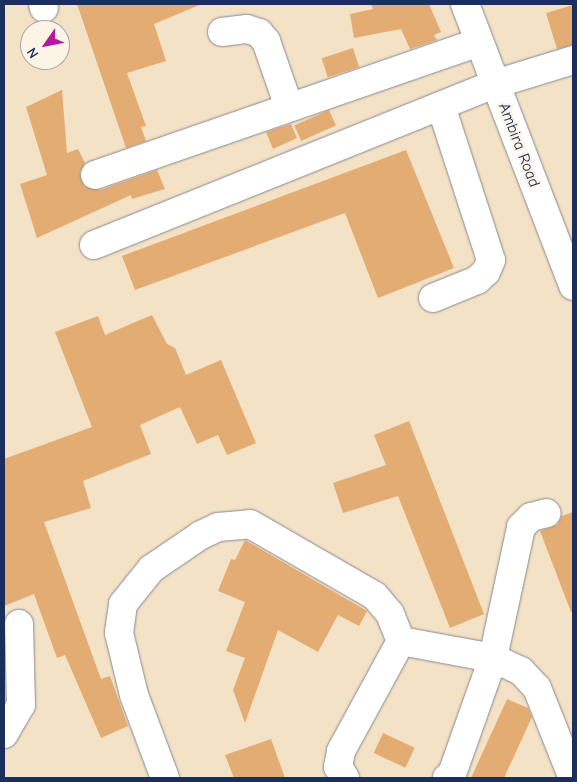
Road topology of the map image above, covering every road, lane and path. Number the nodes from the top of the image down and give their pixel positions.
1 (465, 4) edge
2 (222, 32) dead end
3 (479, 42) junction
4 (573, 60) edge
5 (495, 84) junction
6 (441, 106) junction
7 (289, 107) junction
8 (95, 175) dead end
9 (94, 245) dead end
10 (573, 286) edge
11 (433, 298) dead end
12 (547, 513) dead end
13 (19, 624) dead end
14 (401, 641) junction
15 (493, 658) junction
16 (4, 734) edge
17 (570, 771) dead end
18 (164, 778) edge
19 (345, 778) edge
20 (447, 778) edge

1 - 3 street, Ambira Road
2 - 7 street
3 - 5 street, Ambira Road
3 - 7 street
4 - 5 street
5 - 6 street
5 - 10 street, Ambira Road
6 - 9 street
6 - 11 street
7 - 8 street
12 - 15 street
13 - 16 street
14 - 15 street
14 - 18 street
14 - 19 street
15 - 17 street
15 - 20 street

